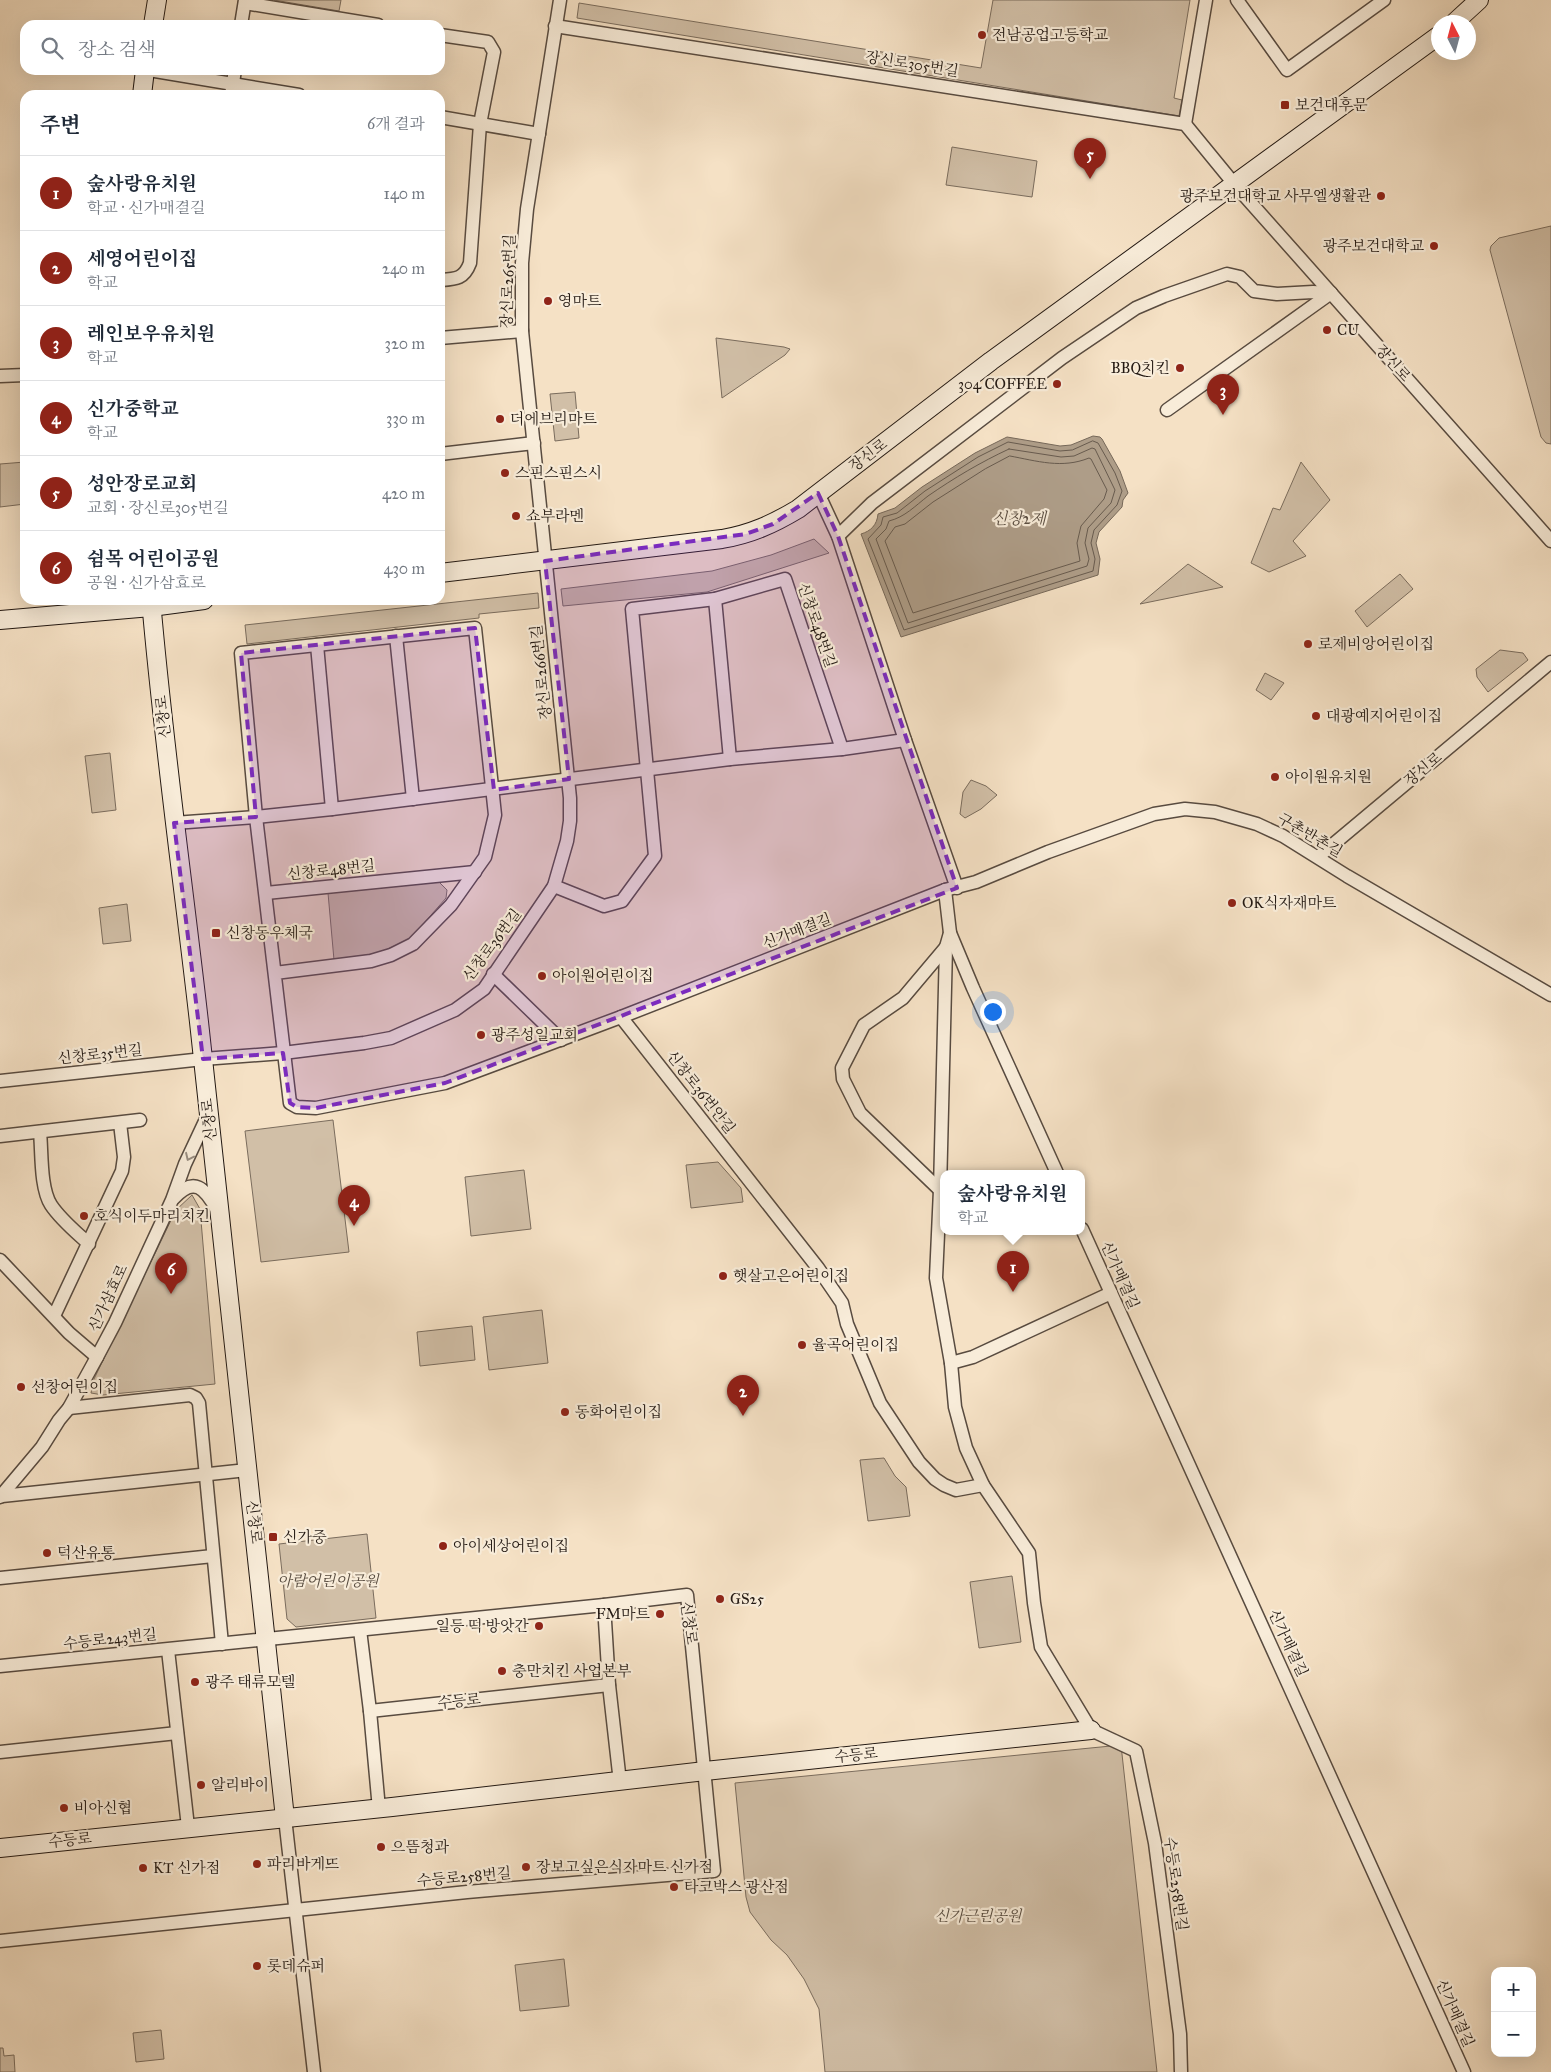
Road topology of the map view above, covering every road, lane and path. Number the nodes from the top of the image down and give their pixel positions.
1 (157, 0) edge
2 (1206, 0) edge
3 (1237, 0) edge
4 (1384, 0) edge
5 (1479, 0) edge
6 (560, 1) edge
7 (245, 2) edge
8 (1463, 15) edge
9 (154, 20) edge
10 (242, 20) edge
11 (349, 20) edge
12 (555, 26) junction
13 (445, 36) edge
14 (1431, 41) edge
15 (146, 75) edge
16 (168, 75) edge
17 (234, 75) edge
18 (143, 90) edge
19 (232, 90) edge
20 (445, 119) edge
21 (480, 124) junction
22 (1185, 124) junction
23 (539, 134) junction
24 (1234, 185) junction
25 (445, 279) edge
26 (1331, 293) junction
27 (522, 331) junction
28 (445, 338) edge
29 (20, 375) edge
30 (0, 376) edge
31 (1167, 410) dead end
32 (534, 443) junction
33 (445, 453) edge
34 (818, 493) junction
35 (838, 536) junction
36 (1551, 541) edge
37 (545, 561) junction
38 (445, 572) edge
39 (715, 600) junction
40 (142, 605) edge
41 (151, 605) edge
42 (0, 620) edge
43 (396, 636) junction
44 (317, 645) junction
45 (1551, 662) edge
46 (905, 740) junction
47 (842, 749) junction
48 (730, 759) junction
49 (646, 770) junction
50 (569, 779) junction
51 (494, 790) junction
52 (413, 799) junction
53 (332, 809) junction
54 (256, 817) junction
55 (174, 823) junction
56 (1318, 857) junction
57 (475, 872) junction
58 (554, 886) junction
59 (951, 889) junction
60 (266, 893) junction
61 (950, 933) junction
62 (946, 947) junction
63 (275, 973) junction
64 (493, 974) junction
65 (1551, 995) edge
66 (621, 1017) junction
67 (561, 1040) junction
68 (283, 1053) junction
69 (202, 1060) junction
70 (0, 1080) edge
71 (208, 1115) junction
72 (140, 1120) dead end
73 (120, 1123) junction
74 (40, 1132) junction
75 (0, 1136) edge
76 (940, 1170) edge
77 (1055, 1170) edge
78 (940, 1190) joint
79 (172, 1200) junction
80 (218, 1212) junction
81 (1085, 1235) edge
82 (89, 1244) junction
83 (0, 1260) edge
84 (1111, 1293) junction
85 (54, 1316) junction
86 (97, 1357) junction
87 (951, 1363) junction
88 (69, 1408) junction
89 (247, 1470) junction
90 (206, 1475) junction
91 (983, 1485) junction
92 (1, 1496) edge
93 (213, 1556) junction
94 (0, 1578) edge
95 (604, 1605) junction
96 (360, 1630) junction
97 (267, 1640) junction
98 (222, 1644) junction
99 (168, 1650) junction
100 (0, 1666) edge
101 (609, 1685) junction
102 (370, 1711) junction
103 (1091, 1730) junction
104 (177, 1733) junction
105 (0, 1752) edge
106 (705, 1770) junction
107 (620, 1782) junction
108 (379, 1809) junction
109 (285, 1818) junction
110 (188, 1827) junction
111 (0, 1848) edge
112 (296, 1910) junction
113 (0, 1938) edge
114 (314, 2072) edge
115 (1181, 2072) edge
116 (1464, 2072) edge

1 - 9 main road
2 - 22 street
3 - 4 street
5 - 8 main road
6 - 12 street, 장신로265번길
7 - 10 street
7 - 11 street
12 - 22 street, 장신로305번길
12 - 23 street, 장신로265번길
13 - 21 street
14 - 24 main road, 장신로
15 - 18 main road
16 - 19 street
17 - 19 street
20 - 21 street
21 - 23 street
21 - 25 street
22 - 24 street
23 - 27 street, 장신로265번길
24 - 26 street, 장신로
24 - 34 main road, 장신로
26 - 31 street
26 - 35 street
26 - 36 street, 장신로
27 - 28 street
27 - 32 street, 장신로265번길
29 - 30 street
32 - 33 street
32 - 37 street, 장신로265번길
34 - 35 street
34 - 37 main road, 장신로
35 - 46 street
37 - 38 main road, 장신로
37 - 50 street, 장신로266번길
39 - 47 street, 신창로48번길
39 - 48 street
39 - 49 street, 신창로48번길
40 - 42 main road
41 - 55 main road, 신창로
43 - 44 street
43 - 51 street
43 - 52 street
44 - 53 street
44 - 54 street
45 - 56 street, 장신로
46 - 47 street
46 - 59 street
47 - 48 street
48 - 49 street
49 - 50 street
49 - 58 street, 신창로48번길
50 - 51 street
50 - 58 street, 신창로36번길
51 - 52 street
51 - 57 street
52 - 53 street
53 - 54 street
54 - 55 street
54 - 60 street
55 - 69 main road, 신창로
56 - 59 street, 구촌반촌길
56 - 65 street, 구촌반촌길
57 - 60 street, 신창로48번길
57 - 63 street
58 - 64 street, 신창로36번길
59 - 61 street
59 - 66 street, 신가매결길
60 - 63 street
61 - 62 street
61 - 77 street
62 - 76 street
62 - 78 street
63 - 68 street
64 - 67 street
64 - 68 street, 신창로36번길
66 - 67 street
66 - 91 street, 신창로36번안길
67 - 68 street
68 - 69 street, 신창로36번길
69 - 70 street, 신창로35번길
69 - 71 main road, 신창로
71 -> 79 street, 신가삼효로
71 - 80 main road, 신창로
72 - 73 street
73 - 74 street
73 - 82 street
74 - 75 street
74 - 82 street
78 - 87 street
79 - 80 street
79 - 86 street, 신가삼효로
80 - 89 main road, 신창로
81 - 84 street, 신가매결길
82 - 85 street
83 - 85 street
84 - 87 street
84 - 116 street, 신가매결길
85 - 86 street
86 - 88 street, 신가삼효로
87 - 91 street
88 - 90 street
88 - 92 street, 신가삼효로
89 - 90 street, 신가삼효로
89 - 97 main road, 신창로
90 - 92 street, 신가삼효로
90 - 93 street
91 - 103 street
93 - 94 street
93 - 98 street
95 - 96 street, 신창로
95 - 101 street
95 - 106 street, 신창로
96 - 97 street, 신창로
96 - 102 street
97 - 98 street, 수등로243번길
97 - 109 main road, 신창로
98 - 99 street, 수등로243번길
99 - 100 street, 수등로243번길
99 - 104 street
101 - 102 street, 수등로
101 - 107 street
102 - 108 street
103 - 106 main road, 수등로
103 - 115 street, 수등로258번길
104 - 105 street
104 - 110 street
106 - 107 main road, 수등로
106 - 112 street, 수등로258번길
107 - 108 main road, 수등로
108 - 109 main road, 수등로
109 - 110 main road, 수등로
109 - 112 street
110 - 111 main road, 수등로
112 - 113 street, 수등로258번길
112 - 114 street

